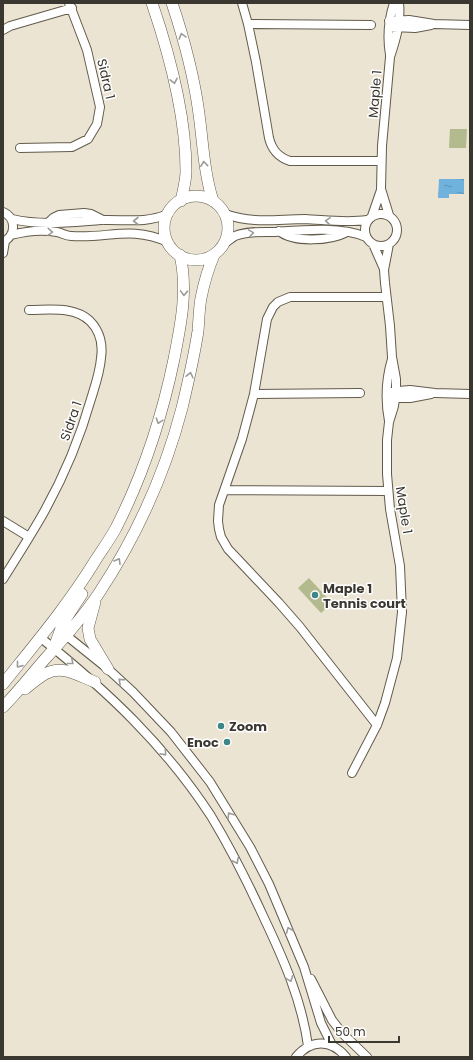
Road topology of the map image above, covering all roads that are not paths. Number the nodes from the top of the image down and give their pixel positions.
1 (152, 3) edge
2 (172, 3) edge
3 (242, 3) edge
4 (394, 3) edge
5 (399, 3) edge
6 (70, 5) edge
7 (248, 24) junction
8 (388, 24) junction
9 (399, 24) junction
10 (371, 25) dead end
11 (470, 25) edge
12 (5, 28) edge
13 (390, 57) junction
14 (20, 148) dead end
15 (381, 161) junction
16 (381, 189) junction
17 (181, 201) junction
18 (213, 201) junction
19 (6, 213) edge
20 (168, 214) junction
21 (225, 214) junction
22 (389, 215) junction
23 (370, 218) junction
24 (11, 235) junction
25 (366, 237) junction
26 (4, 242) edge
27 (168, 242) junction
28 (225, 243) junction
29 (373, 244) junction
30 (389, 244) junction
31 (3, 252) edge
32 (180, 255) junction
33 (214, 255) junction
34 (384, 270) junction
35 (386, 297) junction
36 (29, 310) dead end
37 (392, 357) junction
38 (360, 393) dead end
39 (254, 394) junction
40 (387, 394) junction
41 (396, 394) junction
42 (470, 394) edge
43 (389, 422) junction
44 (225, 490) junction
45 (388, 491) junction
46 (3, 521) edge
47 (29, 537) junction
48 (3, 579) edge
49 (98, 594) junction
50 (59, 630) junction
51 (41, 638) junction
52 (54, 649) junction
53 (108, 669) junction
54 (95, 682) junction
55 (3, 684) edge
56 (5, 705) edge
57 (377, 725) junction
58 (352, 772) dead end
59 (304, 967) junction
60 (332, 1045) junction
61 (308, 1046) junction
62 (296, 1057) edge
63 (346, 1057) edge
64 (366, 1057) edge

1 -> 17 street
18 -> 2 street
3 - 7 street
4 - 8 street
5 - 9 street, Maple 1
6 - 12 street
6 - 14 street, Sidra 1
7 - 10 street
7 - 15 street
8 - 9 street
8 - 13 street
9 - 11 street
9 - 13 street, Maple 1
13 - 15 street, Maple 1
15 - 16 street, Maple 1
16 - 22 street
16 - 23 street
17 - 18 street
17 - 20 street
18 - 21 street
20 -> 19 street
19 - 24 street
20 - 27 street
23 -> 21 street
21 - 28 street
22 - 23 street
22 - 30 street
23 - 25 street
24 - 26 street
24 -> 27 street
28 -> 25 street
25 - 29 street
26 - 31 street
27 - 32 street
28 - 33 street
29 - 30 street
29 - 34 street
30 - 34 street, Maple 1
32 - 33 street
32 -> 50 street
49 -> 33 street
34 - 35 street, Maple 1
35 - 37 street, Maple 1
35 - 39 street
36 - 47 street, Sidra 1
37 - 40 street
37 - 41 street, Maple 1
38 - 39 street
39 - 44 street
40 - 41 street
40 - 43 street
41 - 42 street
41 - 43 street, Maple 1
43 - 45 street, Maple 1
44 - 45 street
44 - 57 street
45 - 57 street, Maple 1
46 - 47 street
47 - 48 street, Sidra 1
49 - 50 street
49 - 53 street
50 - 51 street
50 - 52 street
50 - 53 street
51 - 52 street
51 -> 55 street
52 -> 54 street
52 - 56 street
59 -> 53 street
54 - 56 street
54 -> 61 street
57 - 58 street, Maple 1
59 - 60 street
59 - 64 street
60 - 61 street
60 - 63 street
61 - 62 street

